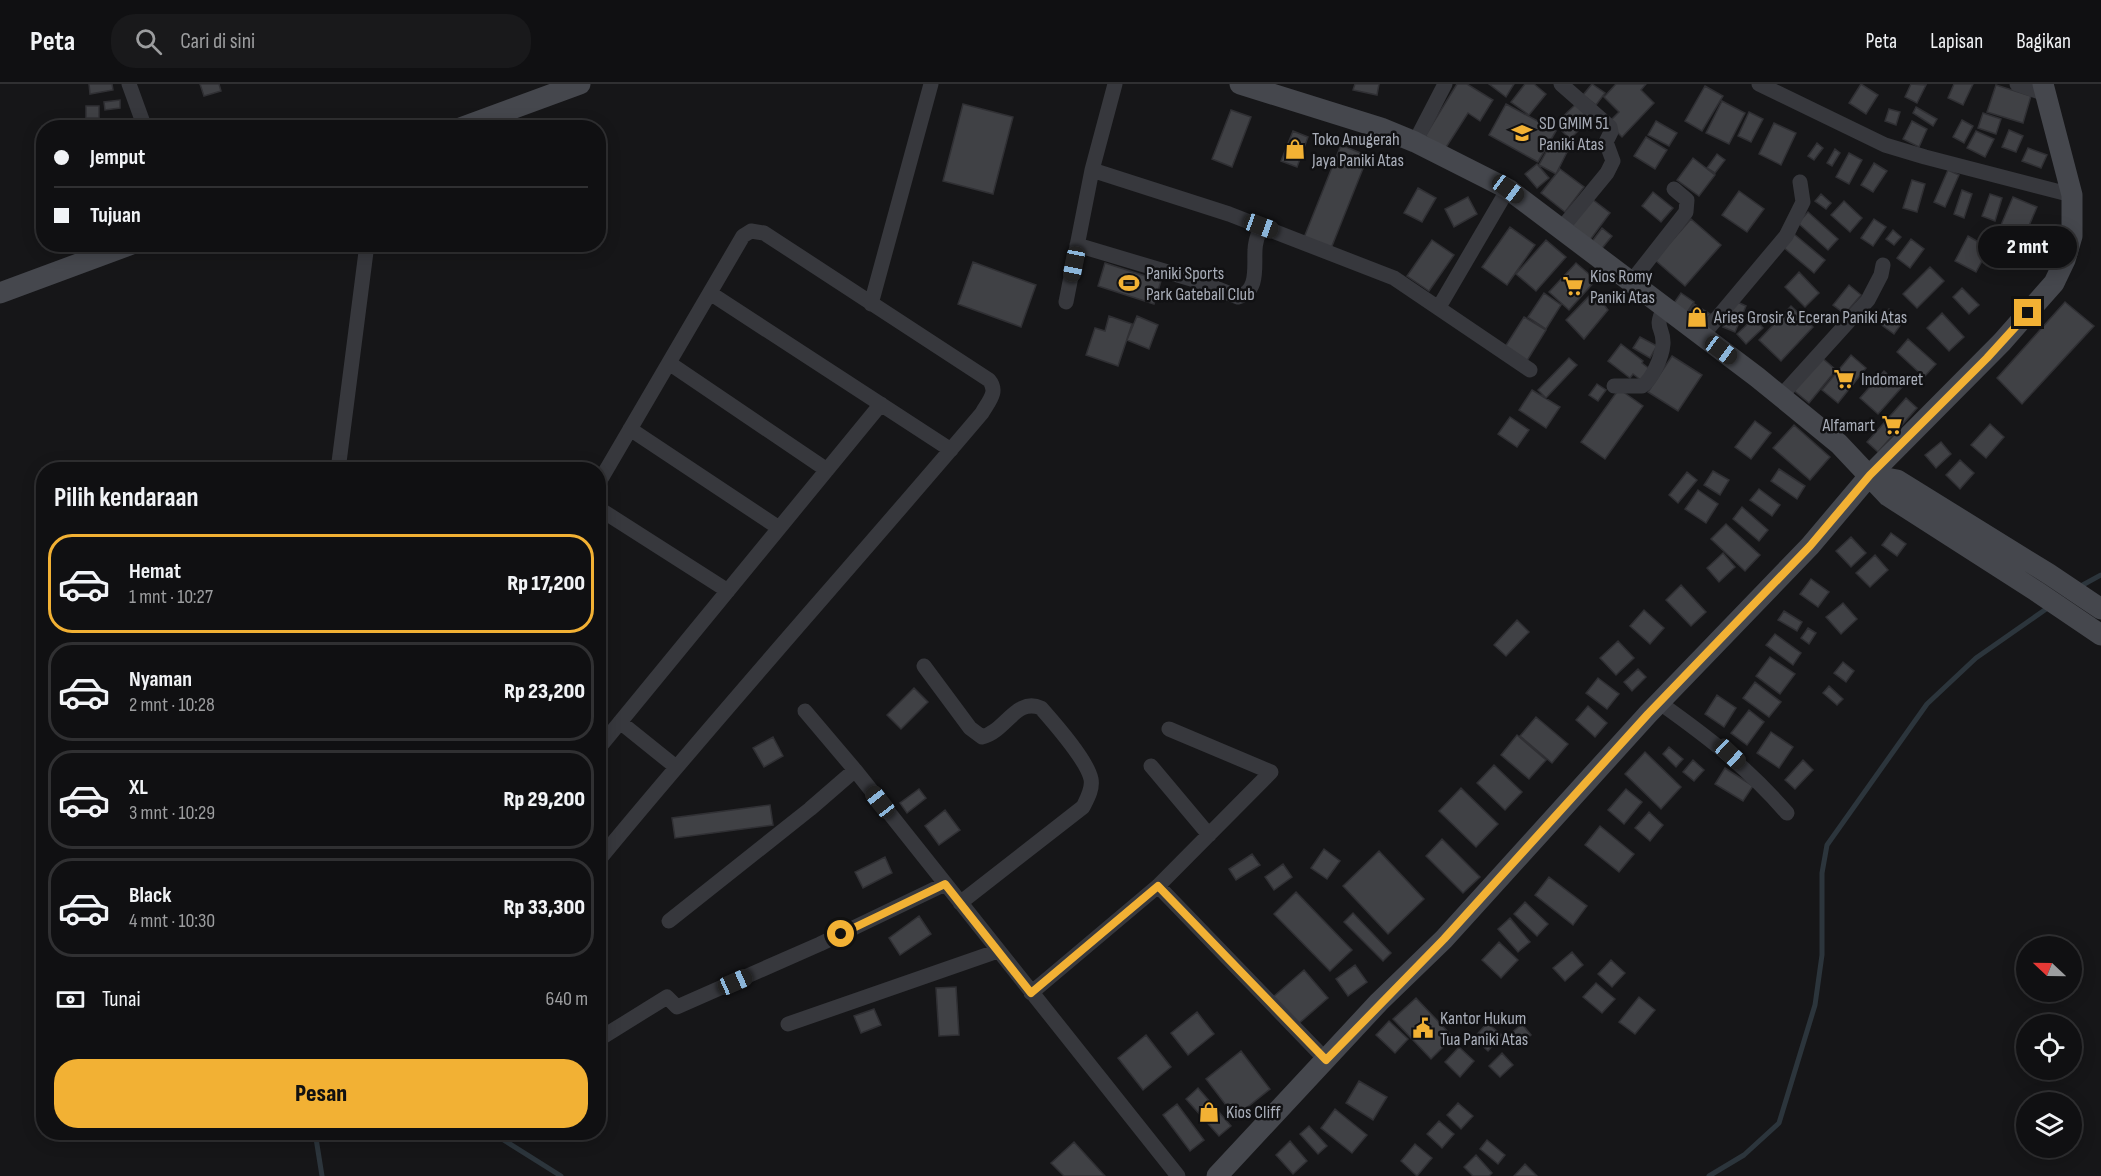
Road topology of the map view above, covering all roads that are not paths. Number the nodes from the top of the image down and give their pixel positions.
1 (129, 84) edge
2 (580, 84) edge
3 (931, 84) edge
4 (1115, 84) edge
5 (1240, 84) edge
6 (1445, 84) edge
7 (1561, 84) edge
8 (1759, 84) edge
9 (2017, 84) edge
10 (2044, 89) edge
11 (142, 120) edge
12 (482, 120) edge
13 (1415, 142) junction
14 (1092, 170) junction
15 (1800, 182) dead end
16 (1508, 189) junction
17 (1674, 189) dead end
18 (2072, 195) junction
19 (1261, 226) junction
20 (1561, 229) junction
21 (1077, 245) junction
22 (110, 252) edge
23 (366, 252) edge
24 (1882, 265) dead end
25 (1631, 282) junction
26 (0, 293) edge
27 (710, 293) junction
28 (1066, 302) dead end
29 (871, 304) junction
30 (1439, 307) junction
31 (1664, 308) junction
32 (1702, 336) junction
33 (669, 363) junction
34 (1530, 370) dead end
35 (1614, 386) dead end
36 (1781, 396) junction
37 (881, 404) junction
38 (630, 429) junction
39 (951, 450) junction
40 (339, 462) edge
41 (606, 470) edge
42 (828, 470) junction
43 (1870, 475) junction
44 (606, 513) edge
45 (779, 528) junction
46 (728, 591) junction
47 (2094, 604) edge
48 (2101, 635) edge
49 (924, 666) dead end
50 (1660, 703) junction
51 (805, 711) dead end
52 (620, 722) junction
53 (1169, 729) dead end
54 (606, 739) edge
55 (1151, 766) dead end
56 (676, 767) junction
57 (855, 770) junction
58 (1787, 813) dead end
59 (1209, 835) junction
60 (606, 851) edge
61 (945, 884) junction
62 (1158, 886) junction
63 (960, 903) junction
64 (669, 921) dead end
65 (998, 951) junction
66 (1031, 993) junction
67 (788, 1024) dead end
68 (606, 1035) edge
69 (1326, 1060) junction
70 (1178, 1176) edge
71 (1217, 1176) edge

1 - 11 street
2 - 12 street
3 - 29 street
4 - 14 street
5 - 13 street
6 - 13 street
7 - 20 street
8 - 18 street
9 - 10 street
10 - 18 street
13 - 16 street
14 - 19 street
14 - 21 street
15 - 32 street
16 - 20 street
16 - 30 street
17 - 25 street
18 - 43 street
19 - 21 street
19 - 30 street
20 - 25 street
21 - 28 street
22 - 26 street
23 - 40 street
24 - 36 street
25 - 31 street
27 - 29 street
27 - 33 street
27 - 37 street
29 - 39 street
30 - 34 street
31 - 32 street
31 - 35 street
32 - 36 street
33 - 38 street
33 - 42 street
36 - 43 street
37 - 39 street
37 - 42 street
38 - 41 street
38 - 45 street
39 - 56 street
42 - 45 street
43 - 47 street
43 - 48 street
43 - 50 street
44 - 46 street
45 - 46 street
46 - 52 street
49 - 63 street
50 - 58 street
50 - 69 street
51 - 57 street
52 - 54 street
52 - 56 street
53 - 59 street
55 - 59 street
56 - 60 street
57 - 61 street
57 - 64 street
59 - 62 street
61 - 63 street
61 - 68 street
62 - 66 street
62 - 69 street
63 - 65 street
65 - 66 street
65 - 67 street
66 - 70 street
69 - 71 street

